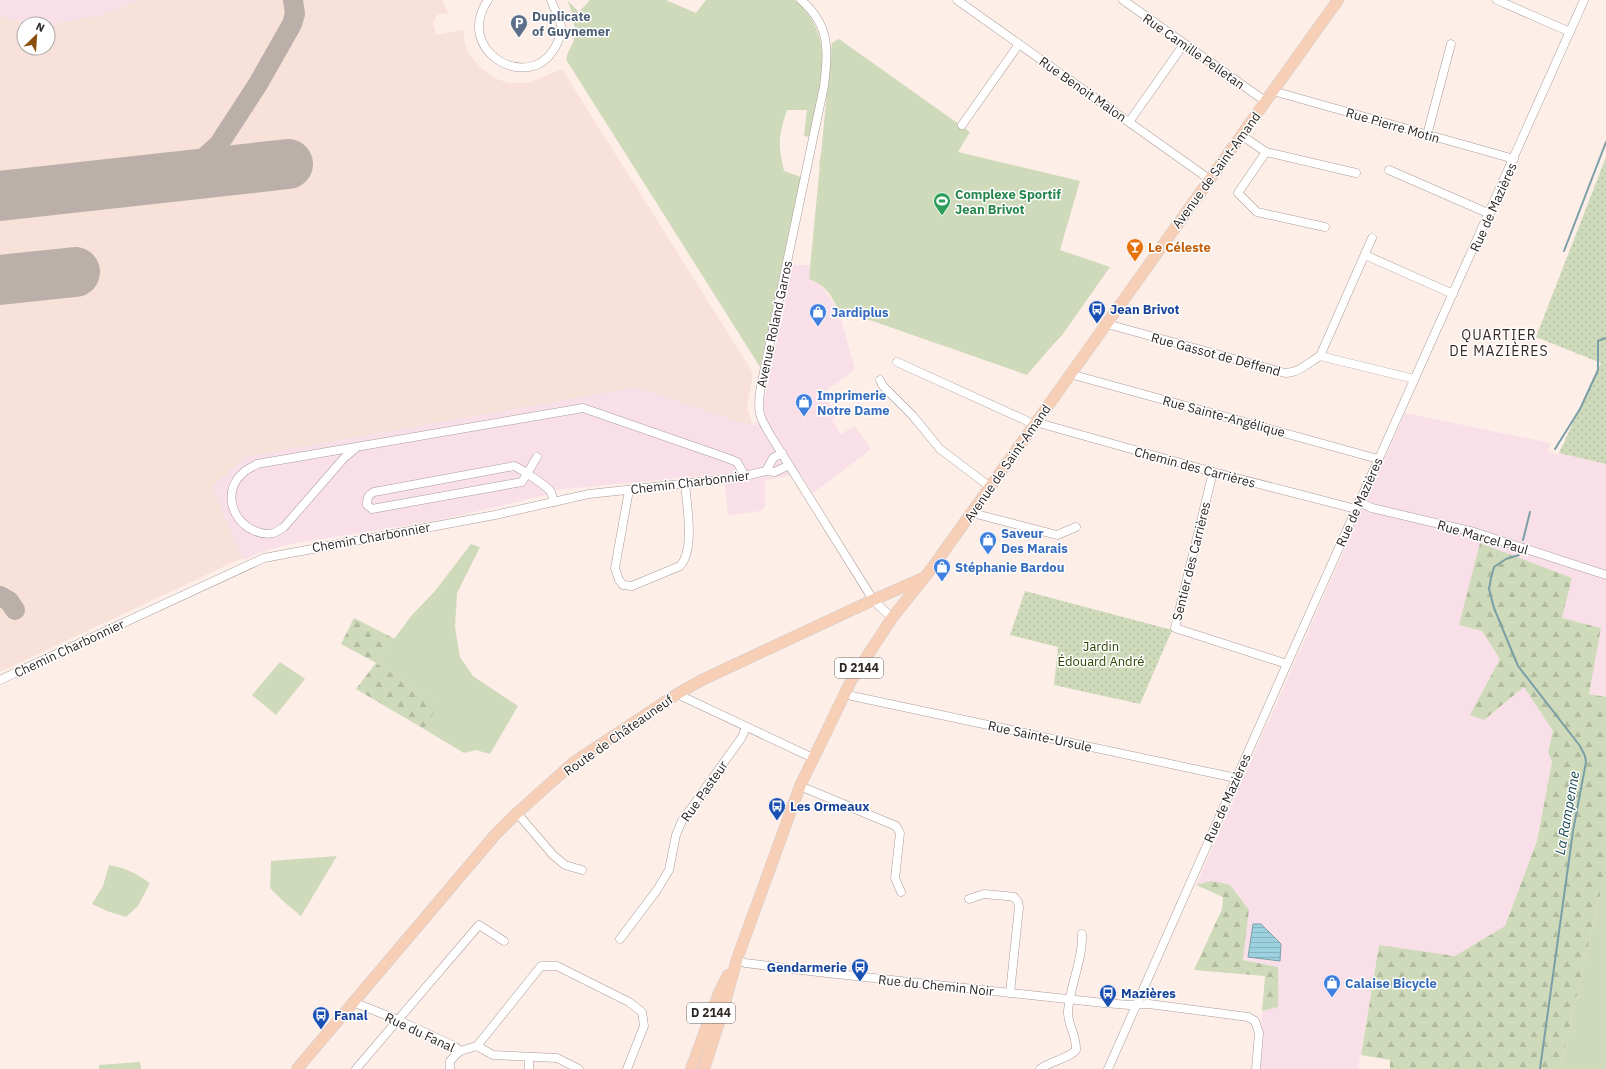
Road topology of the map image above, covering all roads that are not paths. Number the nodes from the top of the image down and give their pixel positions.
1 (488, 0) edge
2 (551, 0) edge
3 (801, 0) edge
4 (957, 0) edge
5 (1123, 0) edge
6 (1338, 0) edge
7 (1497, 0) edge
8 (1584, 0) edge
9 (1570, 32) junction
10 (1019, 44) junction
11 (1184, 44) junction
12 (1451, 44) dead end
13 (1273, 91) junction
14 (1265, 101) junction
15 (1129, 122) junction
16 (962, 125) dead end
17 (1241, 135) junction
18 (1427, 135) junction
19 (1266, 152) junction
20 (1514, 159) junction
21 (1389, 170) dead end
22 (1356, 173) dead end
23 (1209, 179) junction
24 (1490, 214) junction
25 (1325, 228) dead end
26 (1372, 238) dead end
27 (1365, 255) junction
28 (1453, 294) junction
29 (1107, 324) junction
30 (1320, 356) junction
31 (897, 362) dead end
32 (1070, 374) junction
33 (1414, 379) junction
34 (880, 380) dead end
35 (1034, 424) junction
36 (357, 447) junction
37 (782, 454) junction
38 (537, 457) dead end
39 (1378, 459) junction
40 (789, 465) junction
41 (766, 471) junction
42 (1213, 472) junction
43 (528, 474) junction
44 (745, 476) junction
45 (685, 484) junction
46 (989, 486) junction
47 (629, 490) junction
48 (554, 502) junction
49 (1357, 506) junction
50 (973, 510) junction
51 (1076, 527) dead end
52 (1606, 575) edge
53 (924, 578) junction
54 (873, 600) junction
55 (892, 618) junction
56 (1286, 664) junction
57 (0, 680) edge
58 (845, 692) junction
59 (677, 694) junction
60 (746, 727) junction
61 (813, 758) junction
62 (1236, 778) junction
63 (800, 786) junction
64 (517, 814) junction
65 (582, 870) dead end
66 (901, 892) dead end
67 (969, 899) dead end
68 (1082, 934) dead end
69 (620, 939) dead end
70 (504, 941) dead end
71 (737, 959) junction
72 (1010, 993) junction
73 (1070, 999) junction
74 (353, 1002) junction
75 (1136, 1005) junction
76 (398, 1020) junction
77 (476, 1046) junction
78 (460, 1051) junction
79 (529, 1057) junction
80 (297, 1069) edge
81 (356, 1069) edge
82 (450, 1069) edge
83 (529, 1069) edge
84 (579, 1069) edge
85 (627, 1069) edge
86 (691, 1069) edge
87 (704, 1069) edge
88 (1040, 1069) edge
89 (1108, 1069) edge
90 (1256, 1069) edge

1 - 2 street
3 - 37 street, Avenue Roland Garros
4 - 10 street, Rue Benoit Malon
5 - 11 street, Rue Camille Pelletan
6 - 13 main road, Avenue de Saint-Amand
7 - 9 street
8 - 9 street, Rue de Mazières
9 - 20 street, Rue de Mazières
10 - 15 street, Rue Benoit Malon
10 - 16 street
11 - 14 street, Rue Camille Pelletan
11 - 15 street
12 - 18 street
13 - 14 main road, Avenue de Saint-Amand
13 - 18 street, Rue Pierre Motin
14 - 17 main road, Avenue de Saint-Amand
15 - 23 street, Rue Benoit Malon
17 - 19 street
17 - 23 main road, Avenue de Saint-Amand
18 - 20 street, Rue Pierre Motin
19 - 22 street
19 - 25 street
20 - 24 street, Rue de Mazières
21 - 24 street
23 - 29 main road, Avenue de Saint-Amand
24 - 28 street, Rue de Mazières
26 - 27 street
27 - 28 street
27 - 30 street
28 - 33 street, Rue de Mazières
29 - 30 street, Rue Gassot de Deffend
29 - 32 main road, Avenue de Saint-Amand
30 - 33 street
31 - 35 street, Chemin des Carrières
32 - 35 main road, Avenue de Saint-Amand
32 - 39 street, Rue Sainte-Angélique
33 - 39 street, Rue de Mazières
34 - 46 street
35 - 42 street, Chemin des Carrières
35 - 46 main road, Avenue de Saint-Amand
36 - 36 street
36 - 44 street
37 - 40 street, Avenue Roland Garros
37 - 41 street, Chemin Charbonnier
38 - 43 street
39 - 49 street, Rue de Mazières
40 - 41 street, Chemin Charbonnier
40 - 54 street, Avenue Roland Garros
41 - 44 street, Chemin Charbonnier
42 - 49 street, Chemin des Carrières
42 - 56 street, Sentier des Carrières
43 - 43 street
43 - 48 street
44 - 45 street, Chemin Charbonnier
45 - 47 street, Chemin Charbonnier
45 - 47 street
46 - 50 main road, Avenue de Saint-Amand
47 - 48 street, Chemin Charbonnier
48 - 57 street, Chemin Charbonnier
49 - 52 street, Rue Marcel Paul
49 - 56 street, Rue de Mazières
50 - 51 street
50 - 53 main road, Avenue de Saint-Amand
53 - 54 main road, Route de Châteauneuf
53 - 55 main road, Avenue de Saint-Amand / D 2144
54 - 55 street, Avenue Roland Garros
54 - 59 main road, Route de Châteauneuf
55 - 58 main road, Avenue de Saint-Amand / D 2144
56 - 62 street, Rue de Mazières
58 - 61 main road, Avenue de Saint-Amand / D 2144
58 - 62 street, Rue Sainte-Ursule
59 - 60 street
59 - 64 main road, Route de Châteauneuf
60 - 61 street
60 - 69 street, Rue Pasteur
61 - 63 main road, Avenue de Saint-Amand / D 2144
62 - 75 street, Rue de Mazières
63 - 66 street
63 - 71 main road, Avenue de Saint-Amand / D 2144
64 - 65 street
64 - 74 main road, Route de Châteauneuf
67 - 72 street
68 - 73 street
70 - 76 street
71 - 72 street, Rue du Chemin Noir
71 - 86 main road, Avenue de Saint-Amand / D 2144
71 - 87 main road, Avenue de Saint-Amand / D 2144
72 - 73 street, Rue du Chemin Noir
73 - 75 street, Rue du Chemin Noir
73 - 88 street
74 - 76 street, Rue du Fanal
74 - 80 main road, Route de Châteauneuf
75 - 89 street, Rue de Mazières
75 - 90 street, Rue du Chemin Noir
76 - 78 street, Rue du Fanal
76 - 81 street
77 - 78 street, Rue du Fanal
77 - 79 street
77 - 85 street
78 - 82 street
79 - 83 street
79 - 84 street

